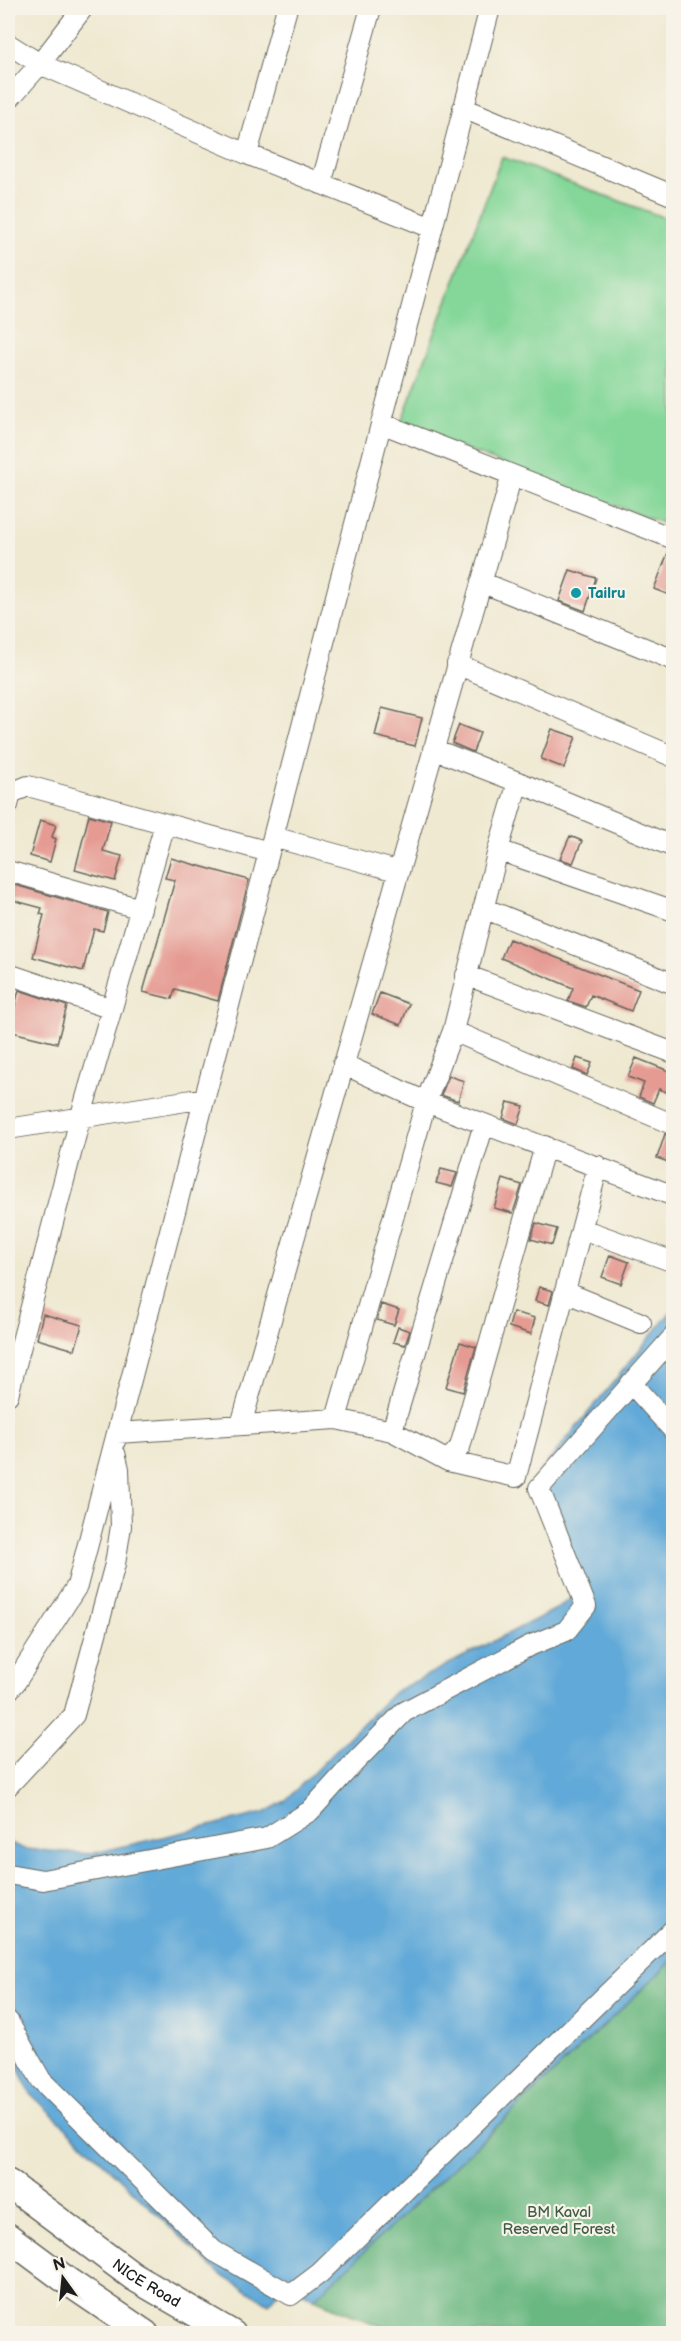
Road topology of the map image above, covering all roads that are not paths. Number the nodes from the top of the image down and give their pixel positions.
1 (83, 8) edge
2 (287, 8) edge
3 (371, 8) edge
4 (490, 8) edge
5 (8, 44) edge
6 (40, 64) junction
7 (8, 100) edge
8 (463, 108) junction
9 (247, 154) junction
10 (321, 184) junction
11 (674, 196) edge
12 (432, 228) junction
13 (381, 423) junction
14 (512, 475) junction
15 (674, 539) edge
16 (481, 582) junction
17 (674, 660) edge
18 (457, 664) junction
19 (433, 749) junction
20 (674, 757) edge
21 (518, 782) junction
22 (8, 805) edge
23 (165, 824) junction
24 (271, 845) junction
25 (674, 847) edge
26 (498, 850) junction
27 (8, 871) edge
28 (397, 871) junction
29 (483, 908) junction
30 (141, 909) junction
31 (674, 911) edge
32 (8, 974) edge
33 (466, 975) junction
34 (674, 984) edge
35 (112, 1009) junction
36 (453, 1031) junction
37 (674, 1053) edge
38 (343, 1064) junction
39 (205, 1098) junction
40 (426, 1102) junction
41 (80, 1119) junction
42 (484, 1124) junction
43 (674, 1125) edge
44 (8, 1129) edge
45 (545, 1146) junction
46 (598, 1166) junction
47 (674, 1196) edge
48 (582, 1229) junction
49 (674, 1262) edge
50 (565, 1292) junction
51 (641, 1323) dead end
52 (674, 1336) edge
53 (631, 1383) junction
54 (8, 1395) edge
55 (336, 1419) junction
56 (241, 1425) junction
57 (392, 1431) junction
58 (674, 1431) edge
59 (115, 1439) junction
60 (448, 1461) junction
61 (8, 1691) edge
62 (8, 1786) edge
63 (8, 1874) edge
64 (674, 1929) edge
65 (8, 2021) edge
66 (8, 2183) edge
67 (8, 2237) edge
68 (145, 2334) edge
69 (232, 2334) edge

1 - 6 street
2 - 9 street
3 - 10 street
4 - 8 street
5 - 6 street
6 - 7 street
6 - 9 street
8 - 11 street
8 - 12 street
9 - 10 street
10 - 12 street
12 - 13 street
13 - 14 street
13 - 24 street
14 - 15 street
14 - 16 street
16 - 17 street
16 - 18 street
18 - 19 street
18 - 20 street
19 - 21 street
19 - 28 street
21 - 25 street
21 - 26 street
22 - 23 street
23 - 24 street
23 - 30 street
24 - 28 street
24 - 39 street
26 - 29 street
26 - 31 street
27 - 30 street
28 - 38 street
29 - 33 street
29 - 34 street
30 - 35 street
32 - 35 street
33 - 36 street
33 - 37 street
35 - 41 street
36 - 40 street
36 - 43 street
38 - 40 street
38 - 56 street
39 - 41 street
39 - 59 street
40 - 42 street
40 - 55 street
41 - 44 street
41 - 54 street
42 - 45 street
42 - 57 street
45 - 46 street
45 - 60 street
46 - 47 street
46 - 48 street
48 - 49 street
48 - 50 street
50 - 51 street
50 - 60 street
52 - 53 street
53 - 58 street
53 - 63 street
55 - 56 street
55 - 57 street
56 - 59 street
57 - 60 street
59 - 61 street
59 - 62 street
64 - 65 street
66 - 69 highway, NICE Road
67 - 68 highway

